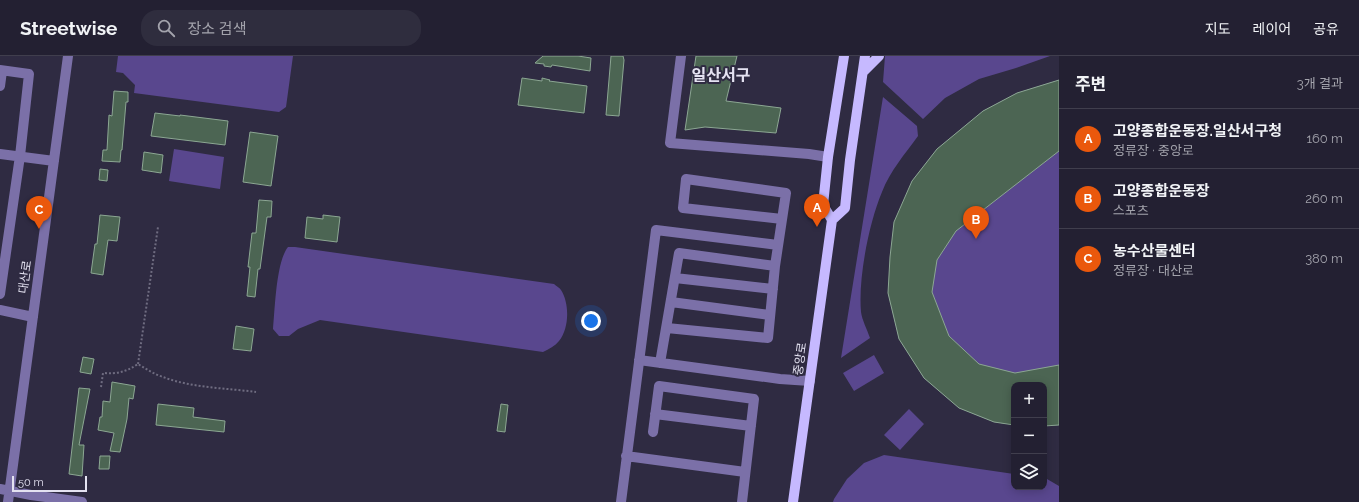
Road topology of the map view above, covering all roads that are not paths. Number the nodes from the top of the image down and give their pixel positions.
1 (68, 56) edge
2 (681, 56) edge
3 (844, 56) edge
4 (865, 56) edge
5 (879, 56) edge
6 (1, 70) edge
7 (863, 72) junction
8 (0, 86) edge
9 (0, 154) edge
10 (20, 156) junction
11 (828, 157) junction
12 (54, 161) junction
13 (782, 219) junction
14 (832, 220) junction
15 (778, 245) junction
16 (775, 266) junction
17 (675, 278) junction
18 (773, 289) junction
19 (0, 294) edge
20 (671, 302) junction
21 (0, 310) edge
22 (770, 315) junction
23 (33, 317) junction
24 (667, 328) junction
25 (639, 360) junction
26 (660, 363) junction
27 (810, 381) junction
28 (655, 414) junction
29 (751, 426) junction
30 (653, 432) dead end
31 (626, 456) junction
32 (744, 472) junction
33 (5, 490) edge
34 (8, 502) edge
35 (82, 502) edge
36 (621, 502) edge
37 (742, 502) edge
38 (793, 502) edge

1 - 12 street, 대산로
2 - 11 street
3 - 11 main road
4 - 7 main road
5 - 7 main road
6 - 8 street
6 - 10 street
7 - 14 main road
9 - 10 street
10 - 12 street
10 - 19 street
11 - 14 main road
12 - 23 street, 대산로
13 - 13 street
13 - 15 street
14 - 27 main road, 중앙로
15 - 16 street
15 - 25 street
16 - 17 street
16 - 18 street
17 - 18 street
17 - 20 street
18 - 22 street
20 - 22 street
20 - 24 street
21 - 23 street
22 - 24 street
23 - 33 street, 대산로
24 - 26 street
25 - 26 street
25 - 31 street
26 - 27 street
27 - 38 main road, 중앙로
28 - 29 street
28 - 29 street
28 - 30 street
29 - 32 street
31 - 32 street
31 - 36 street
32 - 37 street
33 - 34 street, 대산로
33 - 35 street

